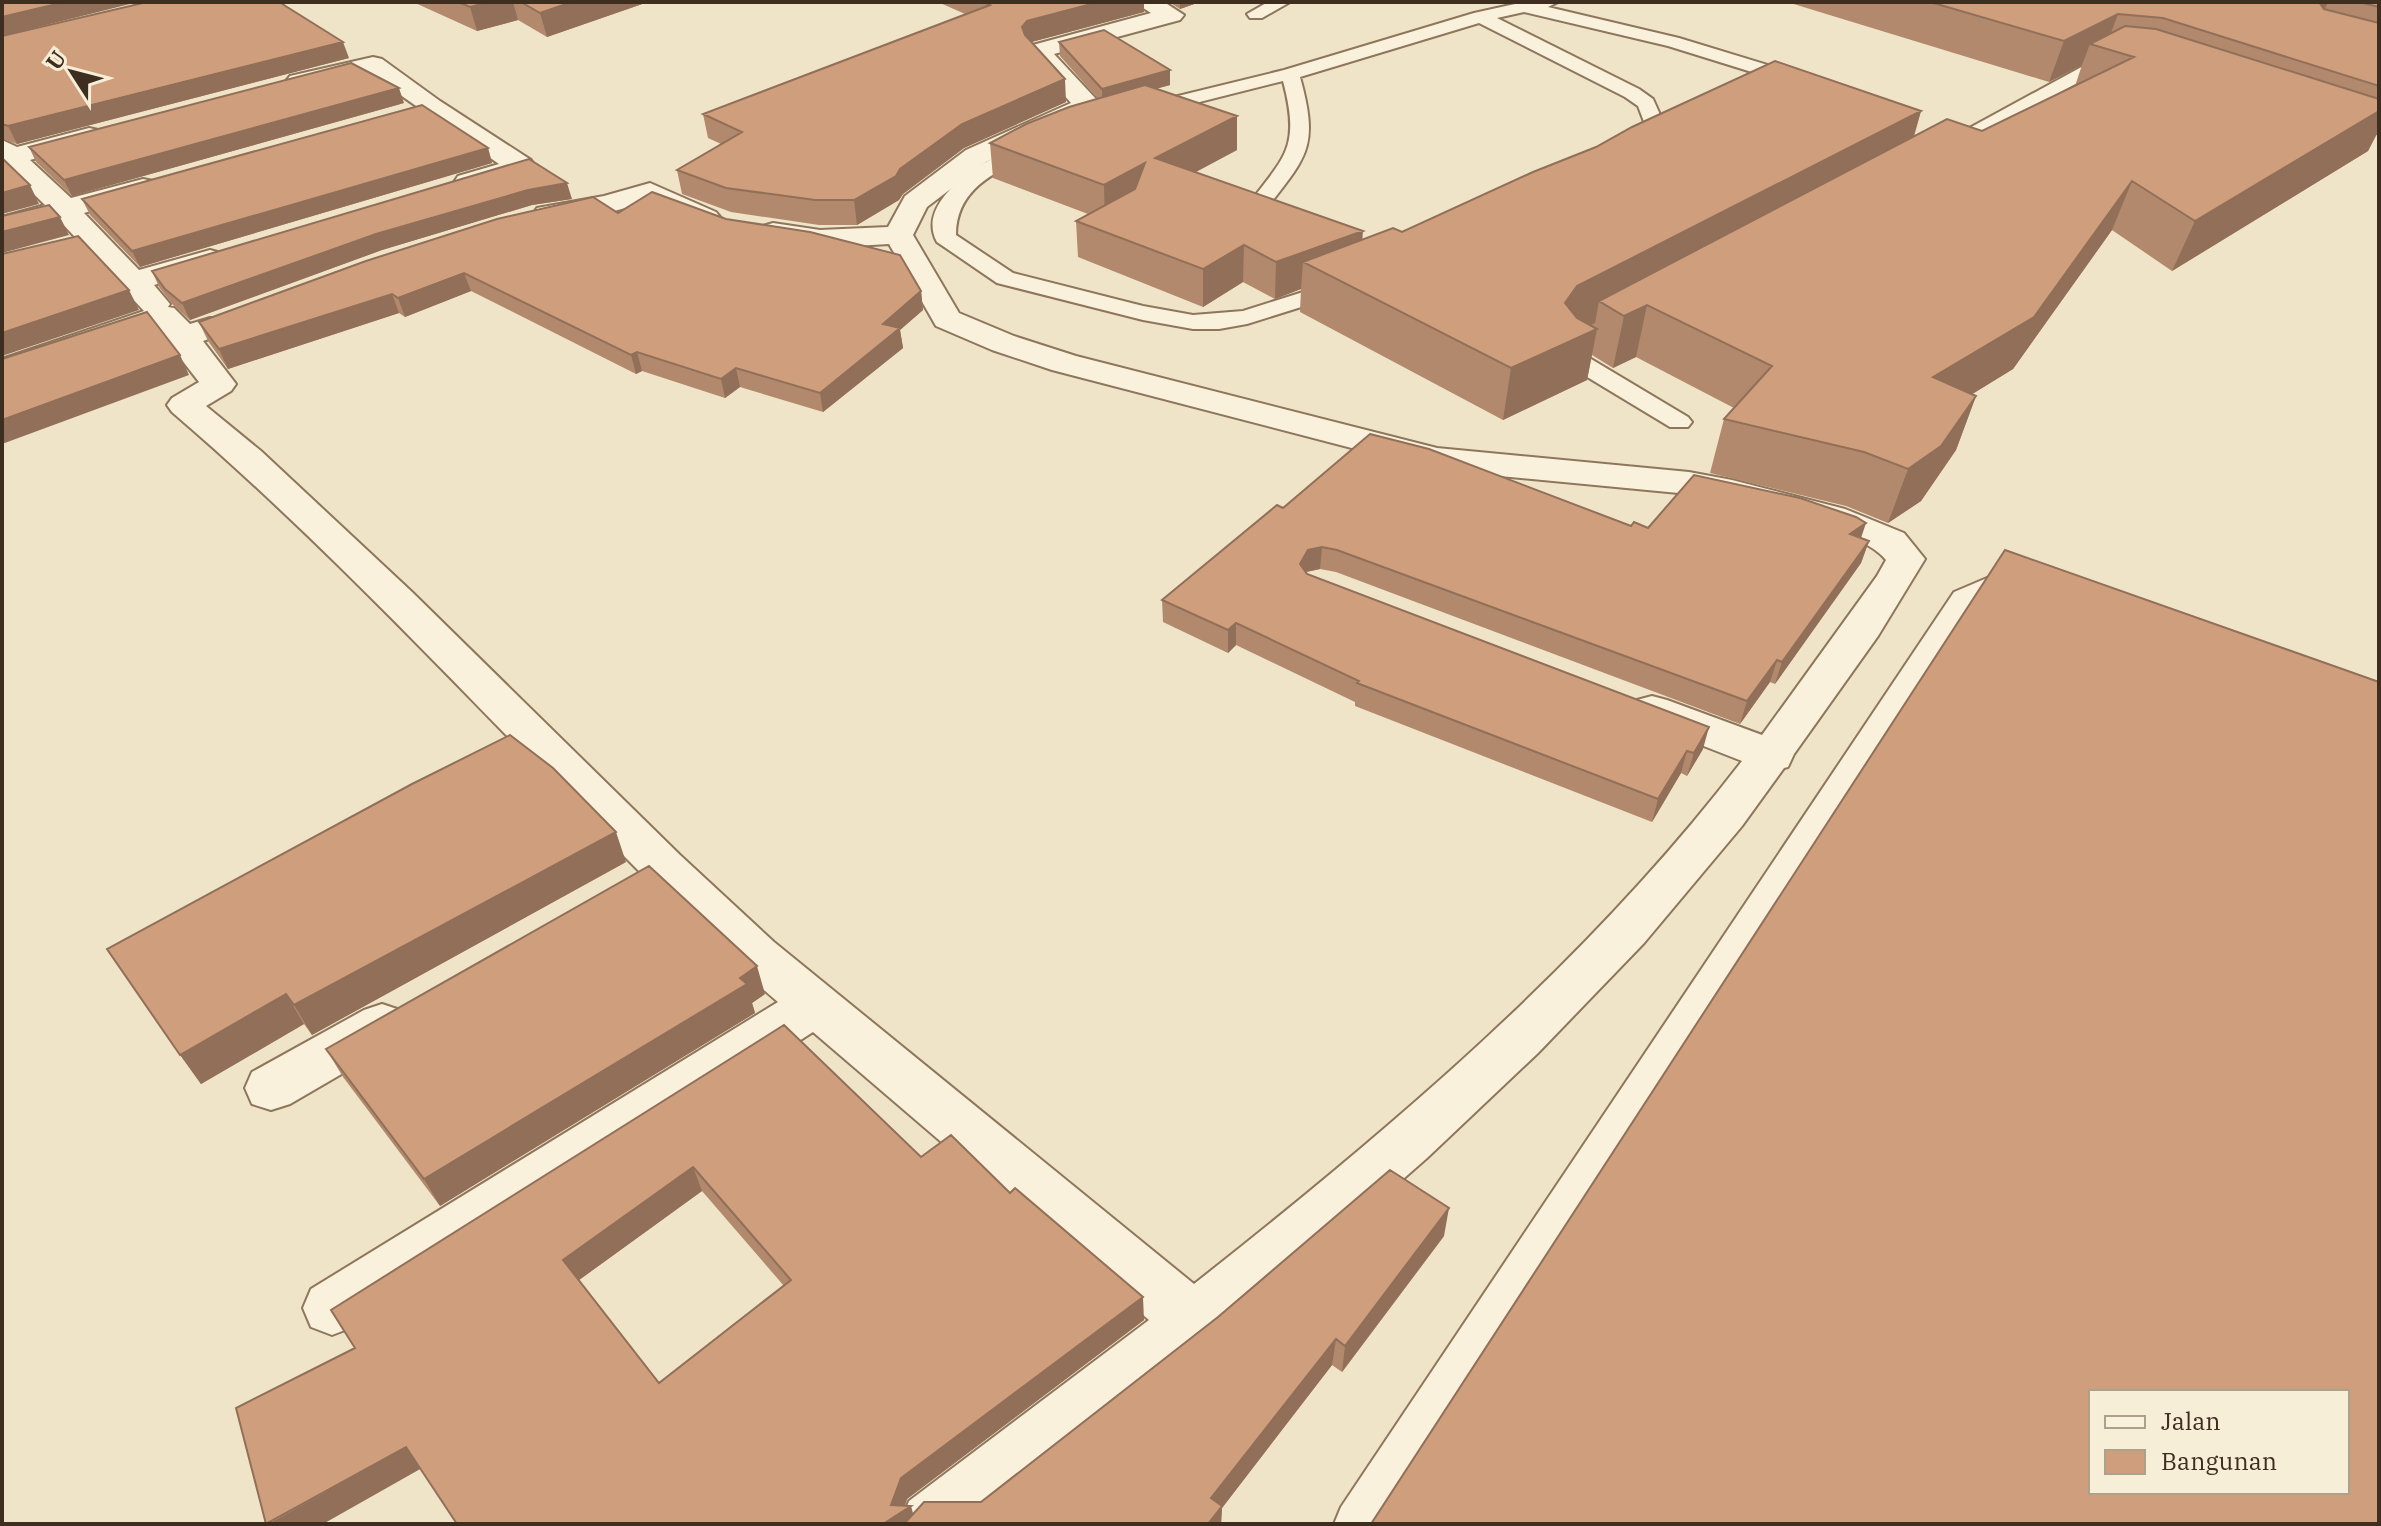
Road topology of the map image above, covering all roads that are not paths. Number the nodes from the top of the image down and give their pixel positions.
1 (1146, 2) edge
2 (1282, 2) edge
3 (1550, 2) edge
4 (1524, 7) junction
5 (1256, 14) dead end
6 (1480, 17) junction
7 (2141, 66) edge
8 (1290, 74) junction
9 (1818, 86) edge
10 (277, 87) edge
11 (431, 107) junction
12 (400, 115) edge
13 (1121, 116) edge
14 (1091, 125) edge
15 (114, 130) edge
16 (6, 152) edge
17 (1924, 158) edge
18 (1619, 164) edge
19 (172, 179) edge
20 (447, 188) edge
21 (65, 209) junction
22 (1254, 212) edge
23 (517, 223) edge
24 (2, 226) edge
25 (898, 235) junction
26 (240, 250) edge
27 (1359, 280) edge
28 (136, 281) junction
29 (232, 321) edge
30 (174, 325) junction
31 (1606, 329) edge
32 (2, 370) edge
33 (1679, 422) dead end
34 (2051, 592) edge
35 (1613, 695) edge
36 (1773, 756) junction
37 (419, 1004) edge
38 (815, 1005) junction
39 (271, 1088) dead end
40 (332, 1308) edge
41 (1195, 1322) junction
42 (932, 1524) edge
43 (1358, 1524) edge

1 - 25 street
2 - 5 lane
3 - 4 lane
4 - 6 lane
4 - 9 lane
6 - 8 lane
6 - 18 lane
7 - 17 lane
8 - 13 lane
8 - 22 lane
10 - 11 street
11 - 12 street
11 - 20 street
14 - 27 lane
15 - 16 street
16 - 21 street
19 - 21 street
21 - 24 street
21 - 28 street
23 - 25 street
25 - 36 street
26 - 28 street
28 - 30 street
29 - 30 street
30 - 32 street
30 - 38 street
31 - 33 lane
34 - 43 lane
35 - 36 street
36 - 41 street
37 - 39 street
38 - 40 street
38 - 41 street
41 - 42 street

